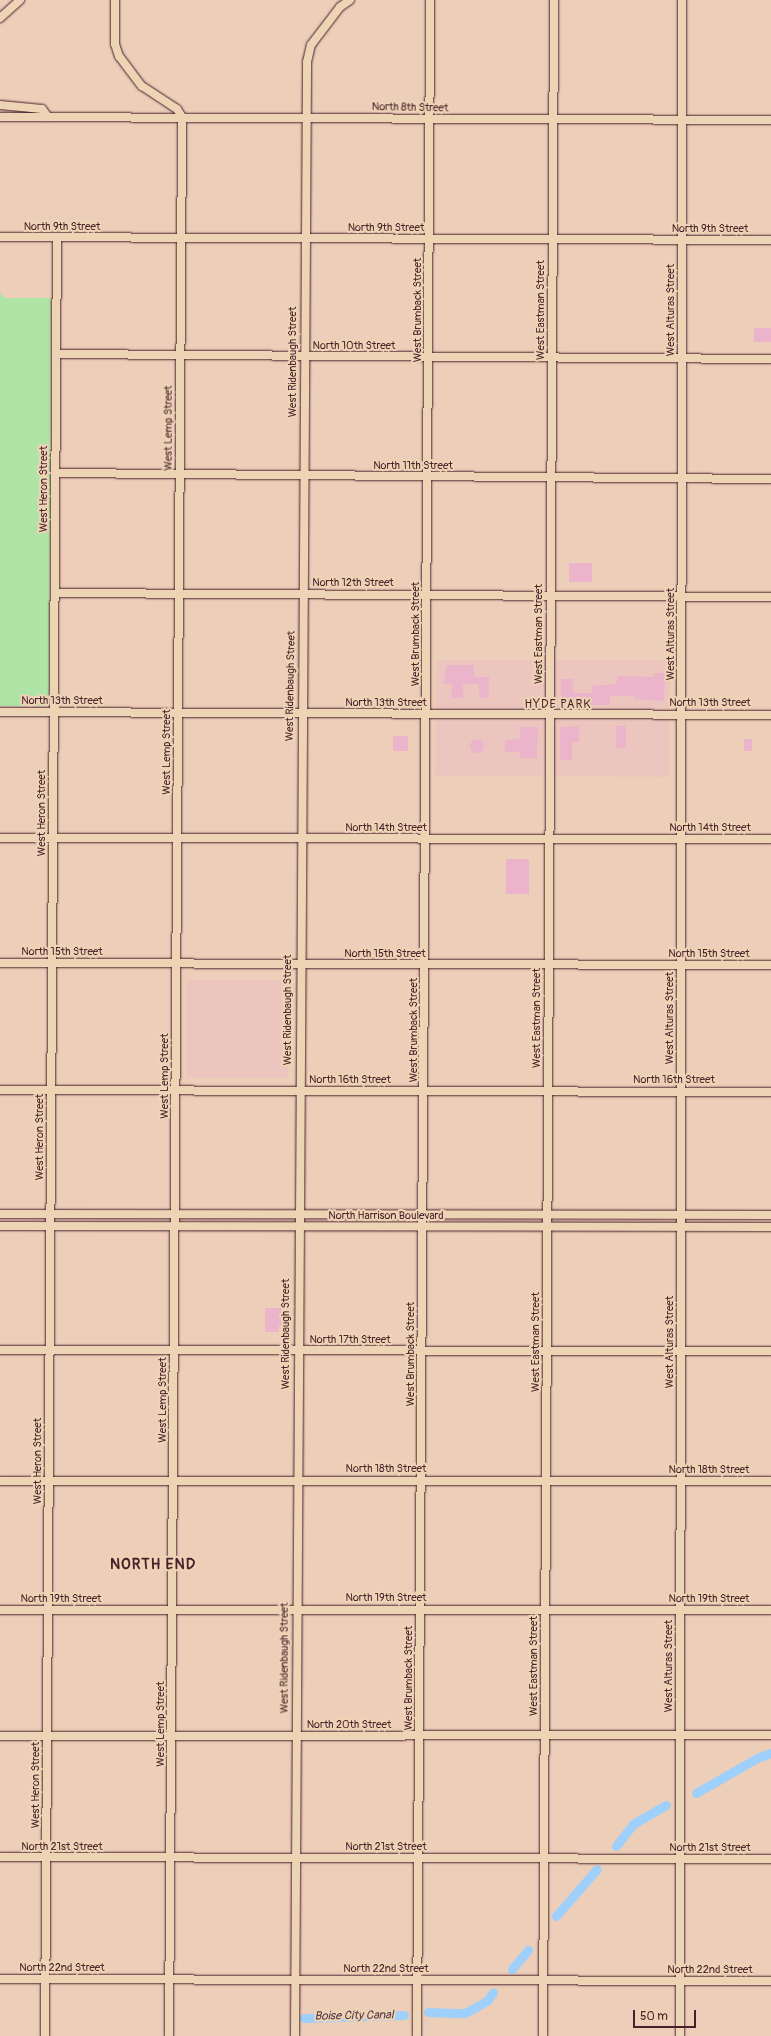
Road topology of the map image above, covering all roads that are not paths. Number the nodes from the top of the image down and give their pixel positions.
1 (20, 0) edge
2 (115, 0) edge
3 (350, 0) edge
4 (430, 0) edge
5 (554, 0) edge
6 (682, 0) edge
7 (0, 18) edge
8 (0, 105) edge
9 (48, 116) junction
10 (0, 117) edge
11 (182, 117) junction
12 (306, 118) junction
13 (553, 119) junction
14 (682, 119) junction
15 (430, 120) junction
16 (771, 120) edge
17 (0, 237) edge
18 (57, 238) junction
19 (181, 238) junction
20 (305, 238) junction
21 (429, 239) junction
22 (553, 239) junction
23 (682, 240) junction
24 (771, 240) edge
25 (56, 354) junction
26 (181, 356) junction
27 (304, 356) junction
28 (429, 357) junction
29 (552, 357) junction
30 (682, 358) junction
31 (771, 359) edge
32 (56, 473) junction
33 (180, 476) junction
34 (303, 476) junction
35 (428, 477) junction
36 (551, 478) junction
37 (682, 478) junction
38 (771, 479) edge
39 (55, 593) junction
40 (179, 594) junction
41 (303, 594) junction
42 (427, 595) junction
43 (551, 596) junction
44 (682, 596) junction
45 (771, 597) edge
46 (0, 712) edge
47 (54, 712) junction
48 (178, 713) junction
49 (301, 713) junction
50 (427, 714) junction
51 (682, 714) junction
52 (771, 715) edge
53 (549, 716) junction
54 (0, 838) edge
55 (53, 838) junction
56 (177, 838) junction
57 (300, 839) junction
58 (426, 839) junction
59 (549, 839) junction
60 (681, 839) junction
61 (771, 839) edge
62 (0, 963) edge
63 (52, 963) junction
64 (177, 964) junction
65 (300, 965) junction
66 (425, 965) junction
67 (549, 965) junction
68 (681, 965) junction
69 (771, 965) edge
70 (0, 1090) edge
71 (51, 1090) junction
72 (176, 1091) junction
73 (299, 1091) junction
74 (424, 1091) junction
75 (548, 1091) junction
76 (681, 1092) junction
77 (771, 1092) edge
78 (0, 1214) edge
79 (50, 1214) junction
80 (175, 1214) junction
81 (298, 1215) junction
82 (423, 1215) junction
83 (547, 1215) junction
84 (681, 1215) junction
85 (771, 1215) edge
86 (0, 1226) edge
87 (50, 1226) junction
88 (298, 1226) junction
89 (175, 1227) junction
90 (423, 1227) junction
91 (681, 1227) junction
92 (771, 1227) edge
93 (547, 1228) junction
94 (50, 1349) junction
95 (0, 1350) edge
96 (174, 1350) junction
97 (297, 1350) junction
98 (422, 1351) junction
99 (547, 1351) junction
100 (681, 1351) junction
101 (771, 1351) edge
102 (173, 1480) junction
103 (296, 1480) junction
104 (421, 1480) junction
105 (546, 1480) junction
106 (0, 1481) edge
107 (49, 1481) junction
108 (681, 1481) junction
109 (771, 1481) edge
110 (172, 1609) junction
111 (296, 1609) junction
112 (0, 1610) edge
113 (420, 1610) junction
114 (545, 1610) junction
115 (680, 1610) junction
116 (771, 1610) edge
117 (48, 1611) junction
118 (0, 1736) edge
119 (47, 1736) junction
120 (172, 1736) junction
121 (296, 1736) junction
122 (419, 1736) junction
123 (545, 1736) junction
124 (680, 1736) junction
125 (771, 1736) edge
126 (0, 1857) edge
127 (46, 1858) junction
128 (171, 1858) junction
129 (296, 1858) junction
130 (419, 1858) junction
131 (544, 1859) junction
132 (680, 1859) junction
133 (771, 1859) edge
134 (0, 1979) edge
135 (45, 1979) junction
136 (170, 1979) junction
137 (295, 1980) junction
138 (418, 1980) junction
139 (543, 1980) junction
140 (680, 1981) junction
141 (771, 1981) edge
142 (45, 2036) edge
143 (169, 2036) edge
144 (295, 2036) edge
145 (417, 2036) edge
146 (543, 2036) edge
147 (680, 2036) edge

1 - 7 street
2 - 11 street
3 - 12 street, West Ridenbaugh Street
4 - 15 street, West Brumback Street
5 - 13 street, West Eastman Street
6 - 14 street, West Alturas Street
8 - 9 street, North 8th Street
9 - 10 street, North 8th Street
9 - 11 street, North 8th Street
11 - 12 street, North 8th Street
11 - 19 street, West Lemp Street
12 - 15 street, North 8th Street
12 - 20 street, West Ridenbaugh Street
13 - 14 street, North 8th Street
13 - 15 street, North 8th Street
13 - 22 street, West Eastman Street
14 - 16 street, North 8th Street
14 - 23 street, West Alturas Street
15 - 21 street, West Brumback Street
17 - 18 street, North 9th Street
18 - 19 street, North 9th Street
18 - 25 street, West Heron Street
19 - 20 street, North 9th Street
19 - 26 street, West Lemp Street
20 - 21 street, North 9th Street
20 - 27 street, West Ridenbaugh Street
21 - 22 street, North 9th Street
21 - 28 street, West Brumback Street
22 - 23 street, North 9th Street
22 - 29 street, West Eastman Street
23 - 24 street, North 9th Street
23 - 30 street, West Alturas Street
25 - 26 street, North 10th Street
25 - 32 street, West Heron Street
26 - 27 street, North 10th Street
26 - 33 street, West Lemp Street
27 - 28 street, North 10th Street
27 - 34 street, West Ridenbaugh Street
28 - 29 street, North 10th Street
28 - 35 street, West Brumback Street
29 - 30 street, North 10th Street
29 - 36 street, West Eastman Street
30 - 31 street, North 10th Street
30 - 37 street, West Alturas Street
32 - 33 street, North 11th Street
32 - 39 street, West Heron Street
33 - 34 street, North 11th Street
33 - 40 street, West Lemp Street
34 - 35 street, North 11th Street
34 - 41 street, West Ridenbaugh Street
35 - 36 street, North 11th Street
35 - 42 street, West Brumback Street
36 - 37 street, North 11th Street
36 - 43 street, West Eastman Street
37 - 38 street, North 11th Street
37 - 44 street, West Alturas Street
39 - 40 street, North 12th Street
39 - 47 street, West Heron Street
40 - 41 street, North 12th Street
40 - 48 street, West Lemp Street
41 - 42 street, North 12th Street
41 - 49 street, West Ridenbaugh Street
42 - 43 street, North 12th Street
42 - 50 street, West Brumback Street
43 - 44 street, North 12th Street
43 - 53 street, West Eastman Street
44 - 45 street, North 12th Street
44 - 51 street, West Alturas Street
46 - 47 street, North 13th Street
47 - 48 street, North 13th Street
47 - 55 street, West Heron Street
48 - 49 street, North 13th Street
48 - 56 street, West Lemp Street
49 - 50 street, North 13th Street
49 - 57 street, West Ridenbaugh Street
50 - 53 street, North 13th Street
50 - 58 street, West Brumback Street
51 - 52 street, North 13th Street
51 - 53 street, North 13th Street
51 - 60 street, West Alturas Street
53 - 59 street, West Eastman Street
54 - 55 street, North 14th Street
55 - 56 street, North 14th Street
55 - 63 street, West Heron Street
56 - 57 street, North 14th Street
56 - 64 street, West Lemp Street
57 - 58 street, North 14th Street
57 - 65 street, West Ridenbaugh Street
58 - 59 street, North 14th Street
58 - 66 street, West Brumback Street
59 - 60 street, North 14th Street
59 - 67 street, West Eastman Street
60 - 61 street, North 14th Street
60 - 68 street, West Alturas Street
62 - 63 street, North 15th Street
63 - 64 street, North 15th Street
63 - 71 street, West Heron Street
64 - 65 street, North 15th Street
64 - 72 street, West Lemp Street
65 - 66 street, North 15th Street
65 - 73 street, West Ridenbaugh Street
66 - 67 street, North 15th Street
66 - 74 street, West Brumback Street
67 - 68 street, North 15th Street
67 - 75 street, West Eastman Street
68 - 69 street, North 15th Street
68 - 76 street, West Alturas Street
70 - 71 street, North 16th Street
71 - 72 street, North 16th Street
71 - 79 street, West Heron Street
72 - 73 street, North 16th Street
72 - 80 street, West Lemp Street
73 - 74 street, North 16th Street
73 - 81 street, West Ridenbaugh Street
74 - 75 street, North 16th Street
74 - 82 street, West Brumback Street
75 - 76 street, North 16th Street
75 - 83 street, West Eastman Street
76 - 77 street, North 16th Street
76 - 84 street, West Alturas Street
78 - 79 street, North Harrison Boulevard
79 - 80 street, North Harrison Boulevard
79 - 87 street, West Heron Street
80 - 81 street, North Harrison Boulevard
80 - 89 street, West Lemp Street
81 - 82 street, North Harrison Boulevard
81 - 88 street, West Ridenbaugh Street
82 - 83 street, North Harrison Boulevard
82 - 90 street, West Brumback Street
83 - 84 street, North Harrison Boulevard
83 - 93 street, West Eastman Street
84 - 85 street, North Harrison Boulevard
84 - 91 street, West Alturas Street
86 - 87 street, North Harrison Boulevard
87 - 89 street, North Harrison Boulevard
87 - 94 street, West Heron Street
88 - 89 street, North Harrison Boulevard
88 - 90 street, North Harrison Boulevard
88 - 97 street, West Ridenbaugh Street
89 - 96 street, West Lemp Street
90 - 93 street, North Harrison Boulevard
90 - 98 street, West Brumback Street
91 - 92 street, North Harrison Boulevard
91 - 93 street, North Harrison Boulevard
91 - 100 street, West Alturas Street
93 - 99 street, West Eastman Street
94 - 95 street, North 17th Street
94 - 96 street, North 17th Street
94 - 107 street, West Heron Street
96 - 97 street, North 17th Street
96 - 102 street, West Lemp Street
97 - 98 street, North 17th Street
97 - 103 street, West Ridenbaugh Street
98 - 99 street, North 17th Street
98 - 104 street, West Brumback Street
99 - 100 street, North 17th Street
99 - 105 street, West Eastman Street
100 - 101 street, North 17th Street
100 - 108 street, West Alturas Street
102 - 103 street, North 18th Street
102 - 107 street, North 18th Street
102 - 110 street, West Lemp Street
103 - 104 street, North 18th Street
103 - 111 street, West Ridenbaugh Street
104 - 105 street, North 18th Street
104 - 113 street, West Brumback Street
105 - 108 street, North 18th Street
105 - 114 street, West Eastman Street
106 - 107 street, North 18th Street
107 - 117 street, West Heron Street
108 - 109 street, North 18th Street
108 - 115 street, West Alturas Street
110 - 111 street, North 19th Street
110 - 117 street, North 19th Street
110 - 120 street, West Lemp Street
111 - 113 street, North 19th Street
111 - 121 street, West Ridenbaugh Street
112 - 117 street, North 19th Street
113 - 114 street, North 19th Street
113 - 122 street, West Brumback Street
114 - 115 street, North 19th Street
114 - 123 street, West Eastman Street
115 - 116 street, North 19th Street
115 - 124 street, West Alturas Street
117 - 119 street, West Heron Street
118 - 119 street, North 20th Street
119 - 120 street, North 20th Street
119 - 127 street, West Heron Street
120 - 121 street, North 20th Street
120 - 128 street, West Lemp Street
121 - 122 street, North 20th Street
121 - 129 street, West Ridenbaugh Street
122 - 123 street, North 20th Street
122 - 130 street, West Brumback Street
123 - 124 street, North 20th Street
123 - 131 street, West Eastman Street
124 - 125 street, North 20th Street
124 - 132 street, West Alturas Street
126 - 127 street, North 21st Street
127 - 128 street, North 21st Street
127 - 135 street, West Heron Street
128 - 129 street, North 21st Street
128 - 136 street, West Lemp Street
129 - 130 street, North 21st Street
129 - 137 street, West Ridenbaugh Street
130 - 131 street, North 21st Street
130 - 138 street, West Brumback Street
131 - 132 street, North 21st Street
131 - 139 street, West Eastman Street
132 - 133 street, North 21st Street
132 - 140 street, West Alturas Street
134 - 135 street, North 22nd Street
135 - 136 street, North 22nd Street
135 - 142 street, West Heron Street
136 - 137 street, North 22nd Street
136 - 143 street, West Lemp Street
137 - 138 street, North 22nd Street
137 - 144 street, West Ridenbaugh Street
138 - 139 street, North 22nd Street
138 - 145 street, West Brumback Street
139 - 140 street, North 22nd Street
139 - 146 street, West Eastman Street
140 - 141 street, North 22nd Street
140 - 147 street, West Alturas Street

